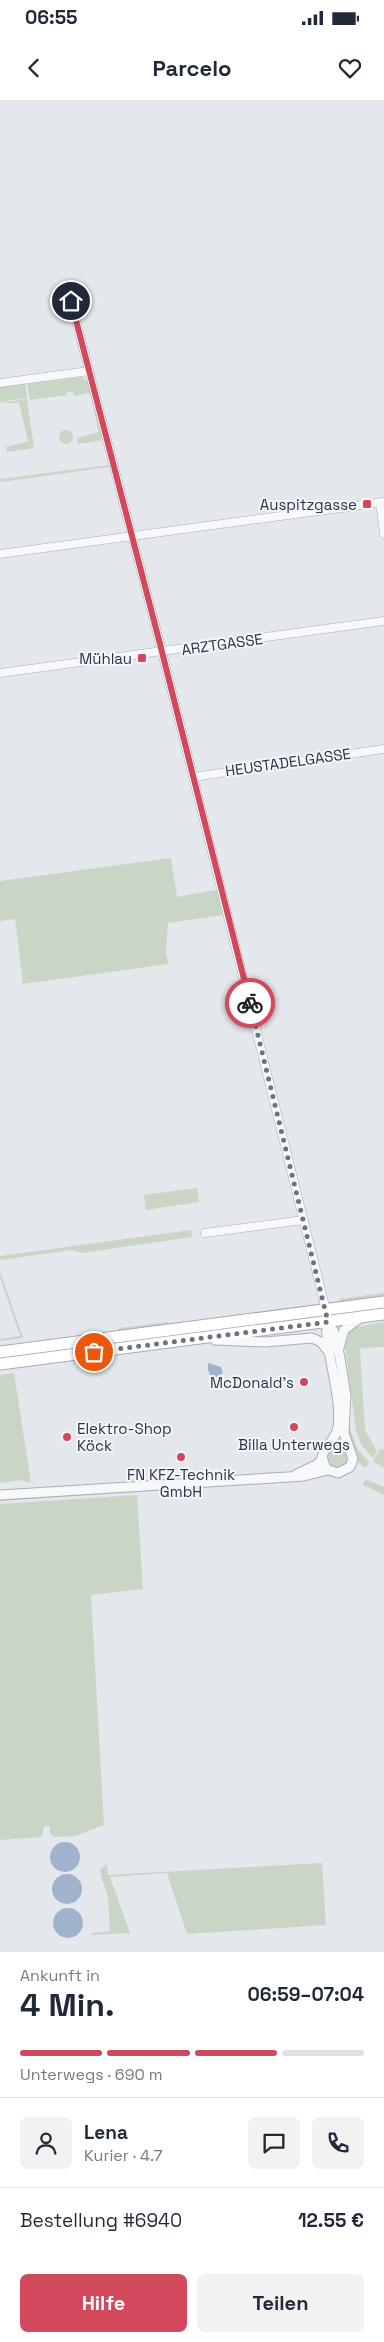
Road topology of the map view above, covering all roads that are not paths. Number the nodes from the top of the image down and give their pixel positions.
1 (71, 301) dead end
2 (89, 371) junction
3 (0, 383) edge
4 (382, 502) edge
5 (384, 534) edge
6 (131, 536) junction
7 (0, 554) edge
8 (384, 622) edge
9 (161, 651) junction
10 (0, 672) edge
11 (384, 749) edge
12 (193, 777) junction
13 (304, 1220) junction
14 (205, 1233) dead end
15 (384, 1302) edge
16 (326, 1310) junction
17 (384, 1314) edge
18 (360, 1318) junction
19 (328, 1322) junction
20 (186, 1340) junction
21 (0, 1352) edge
22 (329, 1352) junction
23 (340, 1358) junction
24 (0, 1364) edge
25 (328, 1445) junction
26 (349, 1447) junction
27 (322, 1459) junction
28 (328, 1470) junction
29 (294, 1475) junction
30 (0, 1495) edge

1 - 2 street
2 - 3 street
2 - 6 street
4 - 5 street
4 - 6 street
6 - 7 street
6 - 9 street
8 - 9 street, ARZTGASSE
9 - 10 street, ARZTGASSE
9 - 12 street
11 - 12 street, HEUSTADELGASSE
12 - 13 street
13 - 14 street
13 - 16 street
15 - 16 main road
16 - 19 street
16 - 21 main road
17 - 18 main road
18 - 19 main road
18 - 23 street
19 - 20 main road
19 - 22 street
19 - 23 street
20 - 22 street
20 - 24 main road
22 - 25 street
23 - 26 street
25 - 26 street
25 - 27 street
26 - 28 street
27 - 28 street
27 - 29 street
28 - 29 street
29 - 30 street

